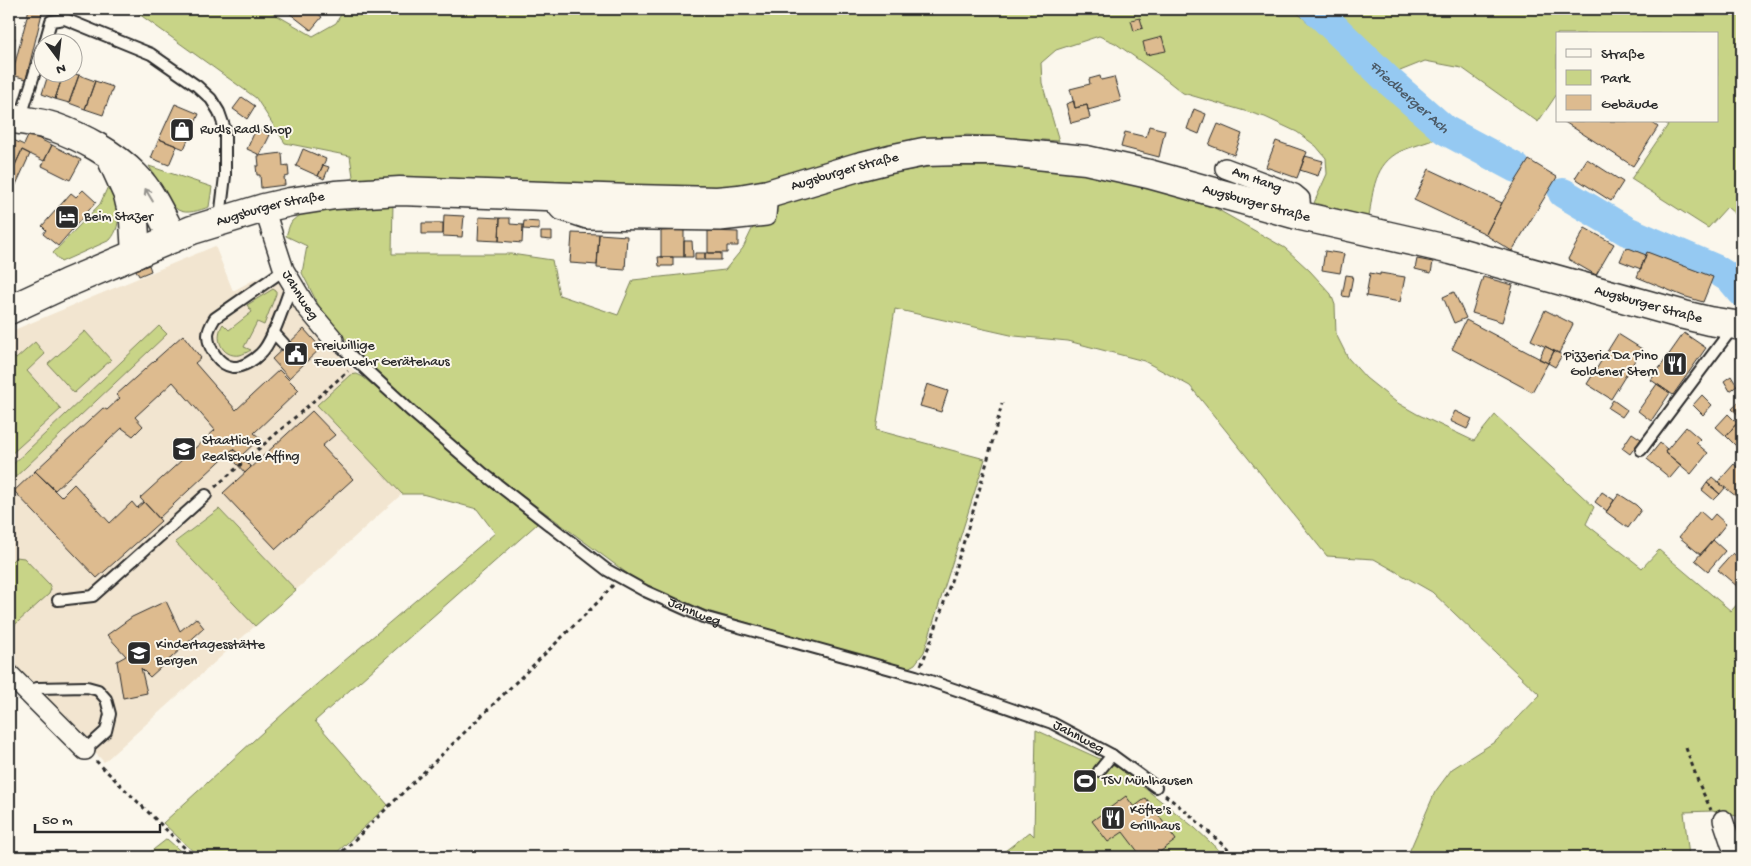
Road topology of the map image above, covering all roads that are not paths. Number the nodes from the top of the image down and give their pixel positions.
1 (48, 32) edge
2 (32, 74) edge
3 (14, 119) edge
4 (110, 156) junction
5 (1225, 168) dead end
6 (264, 208) junction
7 (1301, 216) junction
8 (219, 222) junction
9 (173, 238) junction
10 (136, 254) junction
11 (288, 277) junction
12 (9, 310) edge
13 (1739, 325) edge
14 (273, 332) junction
15 (334, 340) joint
16 (284, 344) dead end
17 (1641, 450) dead end
18 (206, 495) road end
19 (58, 600) dead end
20 (9, 674) edge
21 (26, 691) junction
22 (85, 750) joint
23 (1112, 755) junction
24 (1099, 772) dead end
25 (1156, 787) road end
26 (1723, 820) road end
27 (1742, 848) edge

1 - 8 lane
2 - 3 lane
3 - 4 main road
9 -> 4 main road
4 - 10 main road
5 - 7 street, Am Hang
6 - 7 main road, Augsburger Straße
6 - 8 main road, Augsburger Straße
6 - 11 street, Jahnweg
7 - 13 main road, Augsburger Straße
8 - 9 main road, Augsburger Straße
9 - 10 main road, Augsburger Straße
10 - 12 main road, Augsburger Straße
11 - 14 lane
11 - 14 lane
11 - 15 street, Jahnweg
13 - 17 lane
14 - 16 lane
15 - 23 lane, Jahnweg
18 - 19 lane
20 - 21 street
21 - 22 street
21 - 22 lane
23 - 24 lane
23 - 25 lane, Jahnweg
26 - 27 street

